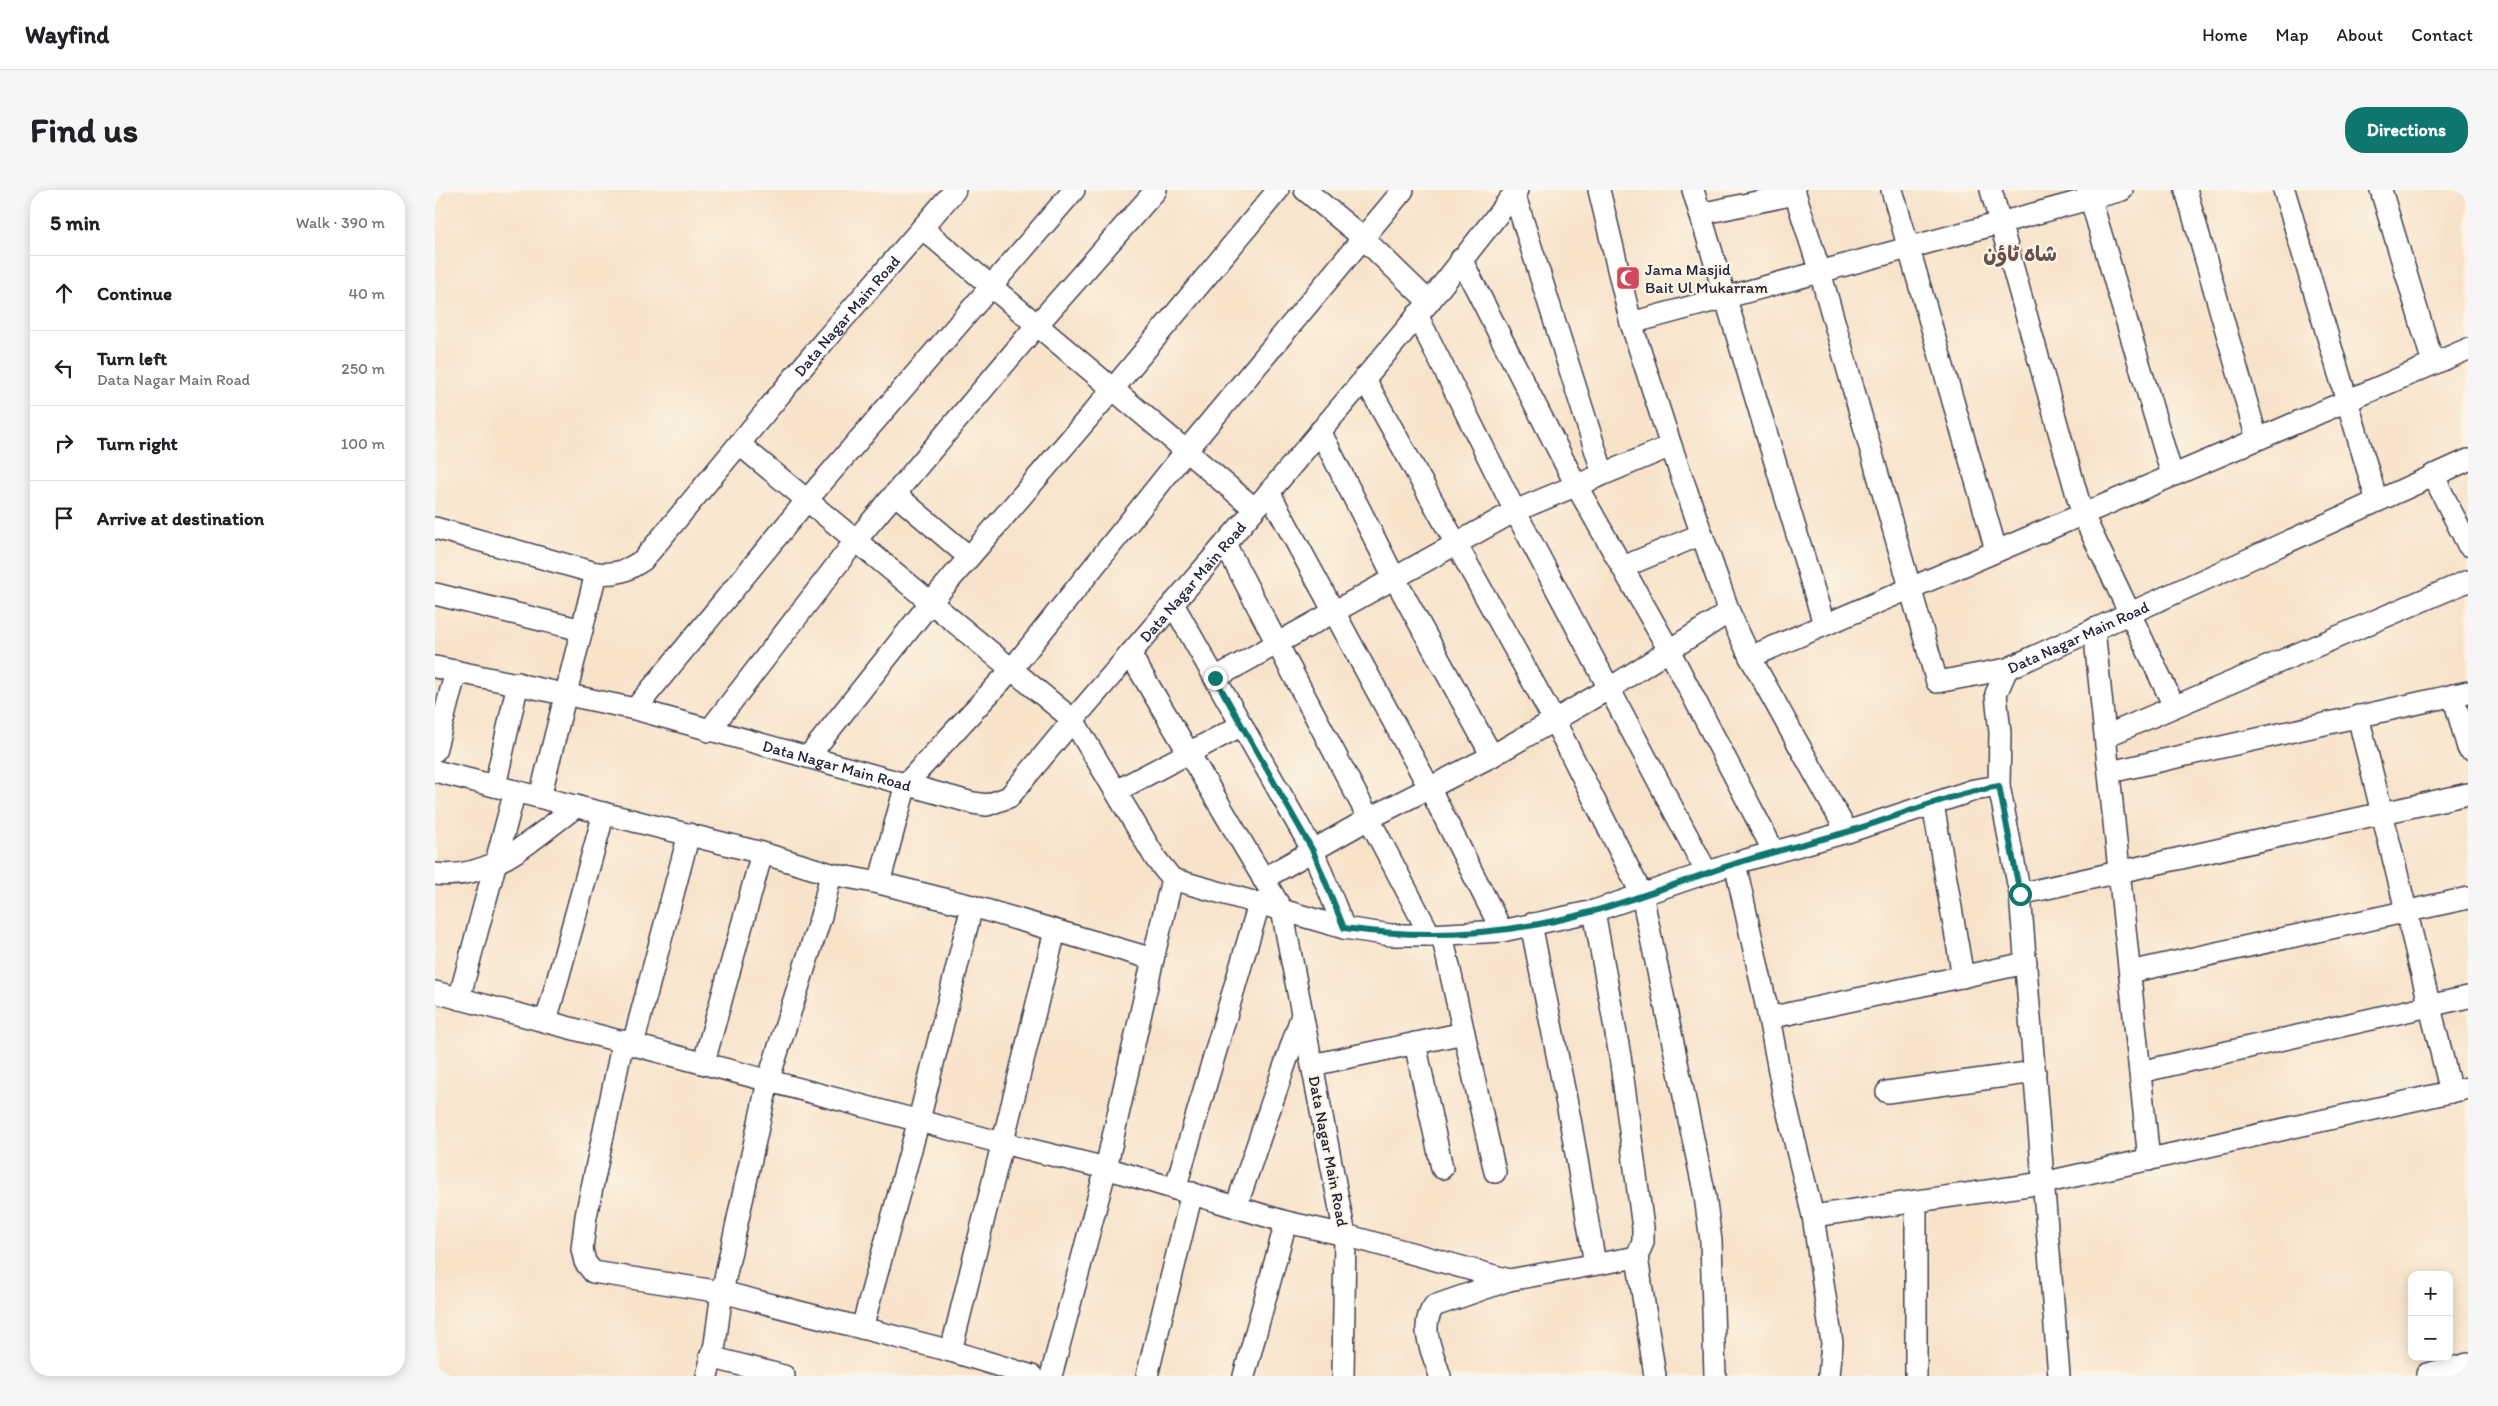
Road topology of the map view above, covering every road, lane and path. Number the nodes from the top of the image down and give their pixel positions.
1 (955, 190) edge
2 (1074, 190) edge
3 (1156, 190) edge
4 (1277, 190) edge
5 (1305, 190) edge
6 (1403, 190) edge
7 (1599, 190) edge
8 (1693, 190) edge
9 (1892, 190) edge
10 (1991, 190) edge
11 (2122, 190) edge
12 (2186, 190) edge
13 (2284, 190) edge
14 (2381, 190) edge
15 (1515, 191) edge
16 (1794, 192) edge
17 (2089, 194) edge
18 (1700, 214) junction
19 (2001, 223) junction
20 (922, 228) junction
21 (1362, 237) junction
22 (1907, 248) junction
23 (1461, 259) junction
24 (1820, 272) junction
25 (990, 286) junction
26 (1727, 297) junction
27 (1423, 308) junction
28 (1631, 323) junction
29 (1037, 325) junction
30 (2468, 349) edge
31 (2433, 363) junction
32 (1364, 378) junction
33 (1113, 389) junction
34 (2347, 400) junction
35 (1320, 431) junction
36 (2257, 439) junction
37 (739, 444) junction
38 (1671, 446) junction
39 (1186, 451) junction
40 (2468, 460) edge
41 (1603, 474) junction
42 (2172, 475) junction
43 (2433, 476) junction
44 (1576, 485) junction
45 (1269, 492) junction
46 (895, 494) junction
47 (807, 500) junction
48 (2377, 501) junction
49 (1255, 509) junction
50 (1515, 511) junction
51 (2082, 513) junction
52 (435, 528) edge
53 (1702, 534) junction
54 (856, 540) junction
55 (1225, 544) junction
56 (1455, 544) junction
57 (2468, 545) edge
58 (1996, 550) junction
59 (969, 557) junction
60 (1623, 567) junction
61 (597, 574) junction
62 (1395, 579) junction
63 (2468, 581) edge
64 (1911, 587) junction
65 (435, 594) edge
66 (931, 602) junction
67 (1173, 604) junction
68 (1334, 612) junction
69 (1729, 612) junction
70 (2131, 613) junction
71 (1824, 624) junction
72 (582, 630) junction
73 (2094, 630) junction
74 (1277, 642) junction
75 (1669, 650) junction
76 (1129, 654) junction
77 (1750, 657) junction
78 (435, 667) edge
79 (1012, 669) junction
80 (2007, 669) junction
81 (456, 671) junction
82 (1215, 678) junction
83 (518, 683) junction
84 (1610, 688) junction
85 (567, 693) junction
86 (2460, 694) edge
87 (2174, 706) junction
88 (635, 709) junction
89 (2358, 716) junction
90 (1073, 720) junction
91 (1554, 720) junction
92 (1241, 725) junction
93 (709, 731) junction
94 (2106, 736) junction
95 (2468, 748) edge
96 (435, 751) edge
97 (1188, 753) junction
98 (1492, 756) junction
99 (808, 757) junction
100 (435, 771) edge
101 (2109, 772) junction
102 (905, 784) junction
103 (1999, 786) junction
104 (505, 788) junction
105 (1430, 790) junction
106 (1116, 791) junction
107 (2468, 794) edge
108 (541, 797) junction
109 (1933, 804) junction
110 (577, 806) junction
111 (604, 813) junction
112 (2383, 813) junction
113 (1370, 818) junction
114 (1847, 832) junction
115 (689, 834) junction
116 (1313, 851) junction
117 (1774, 852) junction
118 (762, 853) junction
119 (1735, 863) junction
120 (495, 865) junction
121 (2120, 872) junction
122 (1707, 873) junction
123 (435, 874) edge
124 (831, 874) junction
125 (1172, 878) junction
126 (1263, 879) junction
127 (879, 883) junction
128 (2020, 894) junction
129 (1642, 895) junction
130 (2468, 898) edge
131 (1259, 904) junction
132 (972, 906) junction
133 (1282, 910) junction
134 (1594, 911) junction
135 (2407, 912) junction
136 (1531, 924) junction
137 (1344, 928) junction
138 (1055, 931) junction
139 (1502, 931) junction
140 (1436, 935) junction
141 (1153, 959) junction
142 (2026, 963) junction
143 (2130, 972) junction
144 (1963, 976) junction
145 (435, 992) edge
146 (2468, 997) edge
147 (459, 999) junction
148 (2431, 1004) junction
149 (1302, 1015) junction
150 (1769, 1018) junction
151 (546, 1021) junction
152 (1464, 1033) junction
153 (628, 1043) junction
154 (1415, 1043) junction
155 (704, 1062) junction
156 (1312, 1065) junction
157 (2035, 1072) junction
158 (2140, 1072) junction
159 (768, 1080) junction
160 (2460, 1090) edge
161 (1887, 1092) dead end
162 (919, 1120) junction
163 (1002, 1143) junction
164 (2149, 1160) junction
165 (1106, 1168) junction
166 (1442, 1168) dead end
167 (1495, 1172) dead end
168 (2043, 1183) junction
169 (1183, 1191) junction
170 (1916, 1201) junction
171 (1236, 1207) junction
172 (1813, 1216) junction
173 (1286, 1222) junction
174 (1345, 1236) junction
175 (1637, 1257) junction
176 (1595, 1264) junction
177 (1509, 1280) junction
178 (722, 1292) junction
179 (862, 1328) junction
180 (951, 1351) junction
181 (2468, 1364) edge
182 (709, 1366) edge
183 (784, 1376) edge
184 (1032, 1376) edge
185 (1051, 1376) edge
186 (1147, 1376) edge
187 (1244, 1376) edge
188 (1343, 1376) edge
189 (1440, 1376) edge
190 (1655, 1376) edge
191 (1715, 1376) edge
192 (1829, 1376) edge
193 (1917, 1376) edge
194 (2059, 1376) edge
195 (2428, 1376) edge

1 - 20 street, Data Nagar Main Road
2 - 25 street
3 - 29 street
4 - 33 street
5 - 21 street
6 - 21 street
7 - 28 street
8 - 18 street
9 - 22 street
10 - 19 street
11 - 17 street
12 - 36 street
13 - 34 street
14 - 31 street
15 - 23 street, Data Nagar Main Road
15 - 41 street
16 - 18 street
16 - 24 street
17 - 19 street
17 - 42 street
18 - 26 street
19 - 22 street
19 - 51 street
20 - 25 street
20 - 37 street, Data Nagar Main Road
21 - 27 street
21 - 39 street
22 - 24 street
22 - 58 street
23 - 27 street, Data Nagar Main Road
23 - 44 street
24 - 26 street
24 - 64 street
25 - 29 street
25 - 47 street
26 - 28 street
26 - 71 street
27 - 32 street, Data Nagar Main Road
27 - 50 street
28 - 38 street
29 - 33 street
29 - 46 street
30 - 31 street
31 - 34 street
32 - 35 street, Data Nagar Main Road
32 - 56 street
33 - 39 street
33 - 59 street
34 - 36 street
34 - 48 street
35 - 45 street, Data Nagar Main Road
35 - 62 street
36 - 42 street
37 - 47 street
37 - 61 street, Data Nagar Main Road
38 - 41 street
38 - 53 street
39 - 49 street
39 - 79 street
40 - 43 street, Data Nagar Main Road
41 - 44 street
42 - 51 street
43 - 48 street, Data Nagar Main Road
43 - 57 street
44 - 50 street
44 - 60 street
45 - 49 street, Data Nagar Main Road
45 - 68 street
46 - 54 street
46 - 59 street
47 - 54 street
47 - 88 street
48 - 70 street, Data Nagar Main Road
49 - 55 street, Data Nagar Main Road
50 - 56 street
50 - 84 street
51 - 58 street
51 - 70 street
52 - 61 street, Data Nagar Main Road
53 - 60 street
53 - 69 street
54 - 66 street
54 - 93 street
55 - 67 street, Data Nagar Main Road
55 - 74 street
56 - 62 street
56 - 91 street
58 - 64 street
59 - 66 street
60 - 75 street
61 - 72 street
62 - 68 street
62 - 98 street
63 - 87 street
64 - 71 street
64 - 80 street
65 - 72 street
66 - 79 street
66 - 99 street
67 - 76 street, Data Nagar Main Road
67 - 82 street
68 - 74 street
68 - 105 street
69 - 75 street
69 - 77 street
70 - 73 street, Data Nagar Main Road
70 - 87 street
71 - 77 street
72 - 85 street
73 - 80 street, Data Nagar Main Road
73 - 94 street
74 - 82 street
74 - 113 street
75 - 84 street
75 - 117 street
76 - 90 street, Data Nagar Main Road
76 - 97 street, Data Nagar Main Road
77 - 114 street
78 - 81 street, Data Nagar Main Road
79 - 90 street
79 - 102 street
80 - 103 street, Data Nagar Main Road
81 - 83 street, Data Nagar Main Road
81 - 96 street
82 - 92 street
83 - 85 street, Data Nagar Main Road
83 - 104 street
84 - 91 street
84 - 122 street
85 - 88 street, Data Nagar Main Road
85 - 108 street
86 - 89 street
86 - 95 street
87 - 94 street
88 - 93 street, Data Nagar Main Road
89 - 101 street
89 - 112 street
90 - 102 street, Data Nagar Main Road
90 - 106 street
91 - 98 street
91 - 129 street
92 - 97 street
92 - 116 street
93 - 99 street, Data Nagar Main Road
94 - 101 street
97 - 106 street
97 - 126 street, Data Nagar Main Road
98 - 105 street
99 - 102 street, Data Nagar Main Road
100 - 104 street
101 - 121 street
102 - 127 street
103 - 109 street
103 - 128 street, Data Nagar Main Road
104 - 108 street
104 - 120 street
105 - 113 street
105 - 139 street
106 - 125 street
107 - 112 street
108 - 110 street
109 - 114 street
109 - 144 street
110 - 111 street
110 - 120 street
111 - 115 street
111 - 151 street
112 - 121 street
112 - 135 street
113 - 116 street
113 - 140 street
114 - 117 street
115 - 118 street
115 - 153 street
116 - 126 street
116 - 137 street
117 - 119 street
118 - 124 street
118 - 155 street
119 - 122 street
119 - 150 street
120 - 123 street
120 - 147 street
121 - 128 street
121 - 143 street
122 - 129 street
124 - 127 street
124 - 159 street
125 - 131 street
125 - 141 street
126 - 133 street, Data Nagar Main Road
127 - 132 street
128 - 142 street, Data Nagar Main Road
129 - 134 street
129 - 191 street
130 - 135 street
131 - 133 street
131 - 169 street
132 - 138 street
132 - 162 street
133 - 137 street
133 - 149 street, Data Nagar Main Road
134 - 136 street
134 - 175 street
135 - 143 street
135 - 148 street
136 - 139 street
136 - 176 street
137 - 140 street
138 - 141 street
138 - 163 street
139 - 140 street
140 - 152 street
141 - 165 street
142 - 144 street
142 - 157 street, Data Nagar Main Road
143 - 158 street
144 - 150 street
145 - 147 street, Data Nagar Main Road
146 - 148 street
147 - 151 street, Data Nagar Main Road
148 - 158 street
148 - 160 street
149 - 156 street, Data Nagar Main Road
149 - 171 street
150 - 172 street
151 - 153 street, Data Nagar Main Road
152 - 154 street
152 - 167 street
153 - 155 street, Data Nagar Main Road
153 - 178 street
154 - 156 street
154 - 166 street
155 - 159 street, Data Nagar Main Road
156 - 174 street, Data Nagar Main Road
157 - 161 street
157 - 168 street, Data Nagar Main Road
158 - 164 street
159 - 162 street, Data Nagar Main Road
159 - 178 street
160 - 164 street
162 - 163 street, Data Nagar Main Road
162 - 179 street
163 - 165 street, Data Nagar Main Road
163 - 180 street
164 - 168 street
165 - 169 street, Data Nagar Main Road
165 - 185 street
168 - 170 street
168 - 194 street, Data Nagar Main Road
169 - 171 street, Data Nagar Main Road
169 - 186 street
170 - 172 street
170 - 193 street
171 - 173 street, Data Nagar Main Road
172 - 192 street
173 - 174 street, Data Nagar Main Road
173 - 187 street
174 - 177 street
174 - 188 street
175 - 176 street
175 - 190 street
176 - 177 street
177 - 189 street
178 - 179 street
178 - 182 street
179 - 180 street
180 - 184 street
181 - 195 street
182 - 183 street

